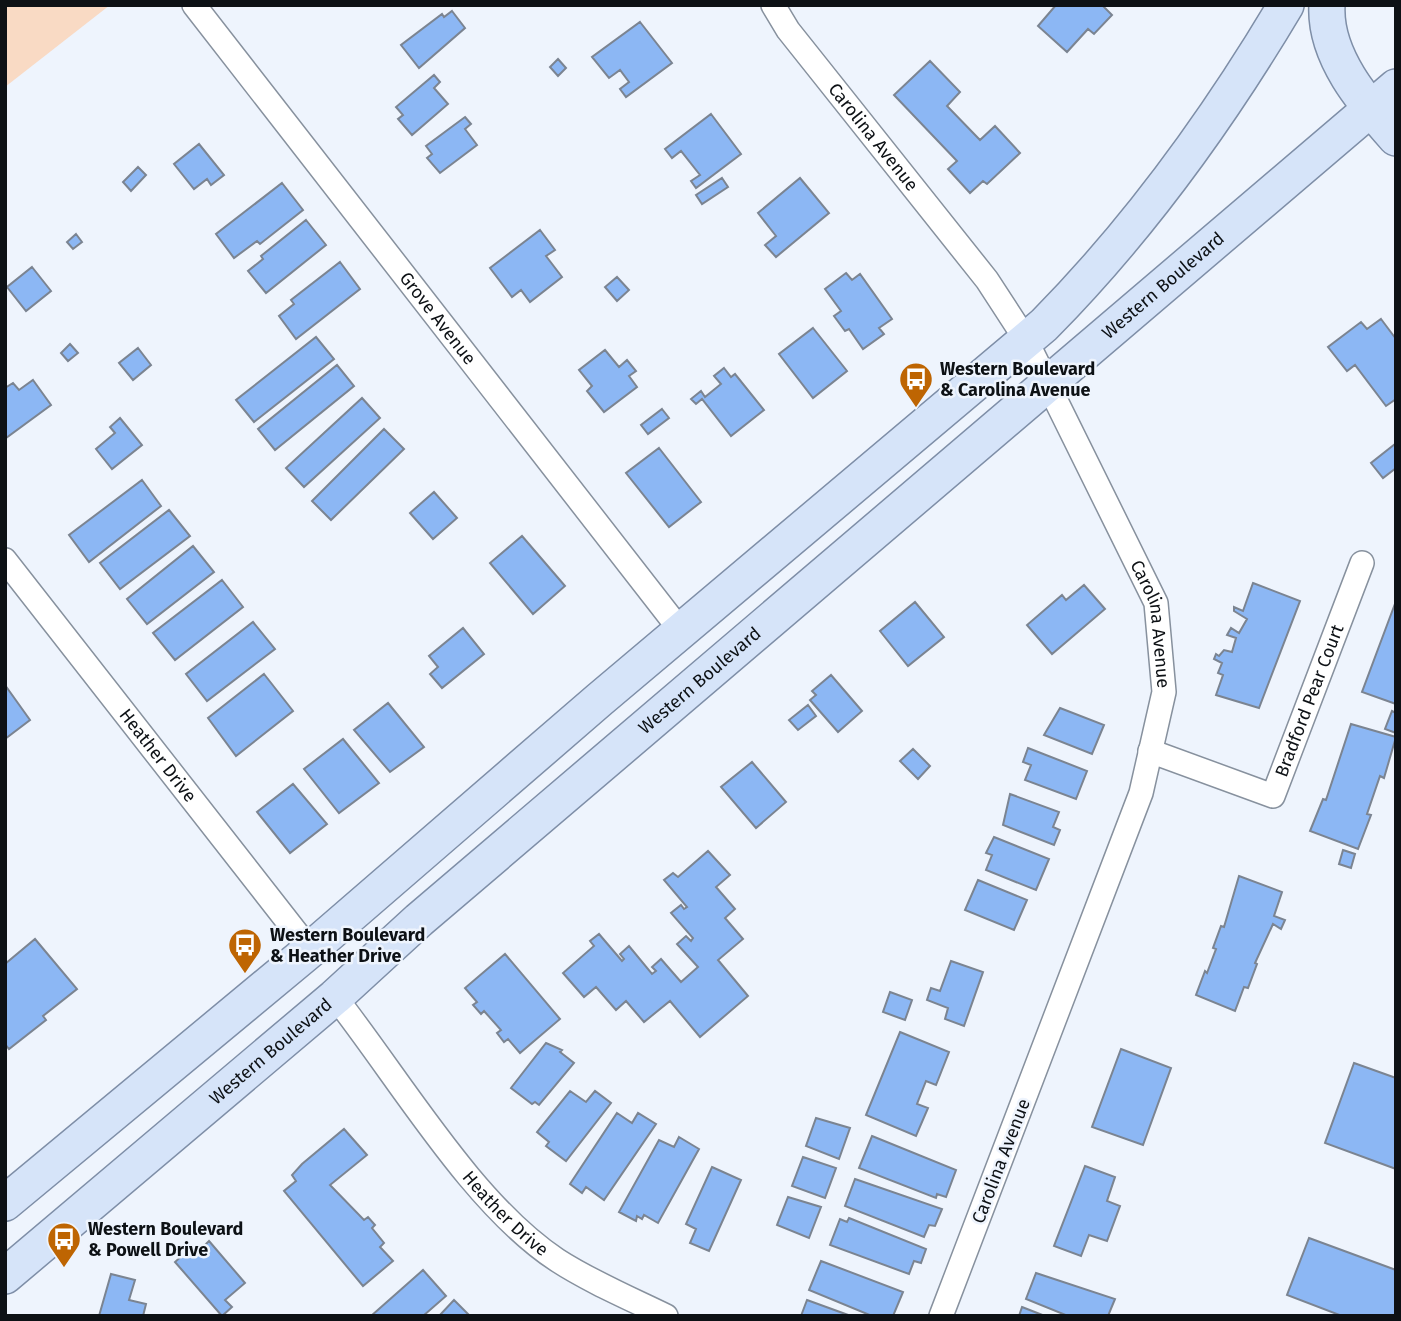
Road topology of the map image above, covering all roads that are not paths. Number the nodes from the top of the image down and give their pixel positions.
1 (194, 5) edge
2 (773, 5) edge
3 (1286, 5) edge
4 (1327, 5) edge
5 (1383, 97) edge
6 (1396, 138) edge
7 (1026, 340) junction
8 (1046, 382) junction
9 (5, 561) edge
10 (1362, 564) dead end
11 (681, 631) junction
12 (1150, 751) junction
13 (310, 950) junction
14 (335, 997) junction
15 (5, 1203) edge
16 (5, 1276) edge
17 (666, 1316) edge
18 (942, 1316) edge

1 - 11 street, Grove Avenue
2 - 7 street, Carolina Avenue
3 - 7 main road
4 - 5 main road
5 - 6 main road
5 - 8 main road, Western Boulevard
7 - 8 street, Carolina Avenue
7 - 11 main road
8 - 12 street, Carolina Avenue
8 - 14 main road, Western Boulevard
9 - 13 street, Heather Drive
10 - 12 street, Bradford Pear Court
11 - 13 main road
12 - 18 street, Carolina Avenue
13 - 15 main road
14 - 16 main road, Western Boulevard
14 - 17 street, Heather Drive

